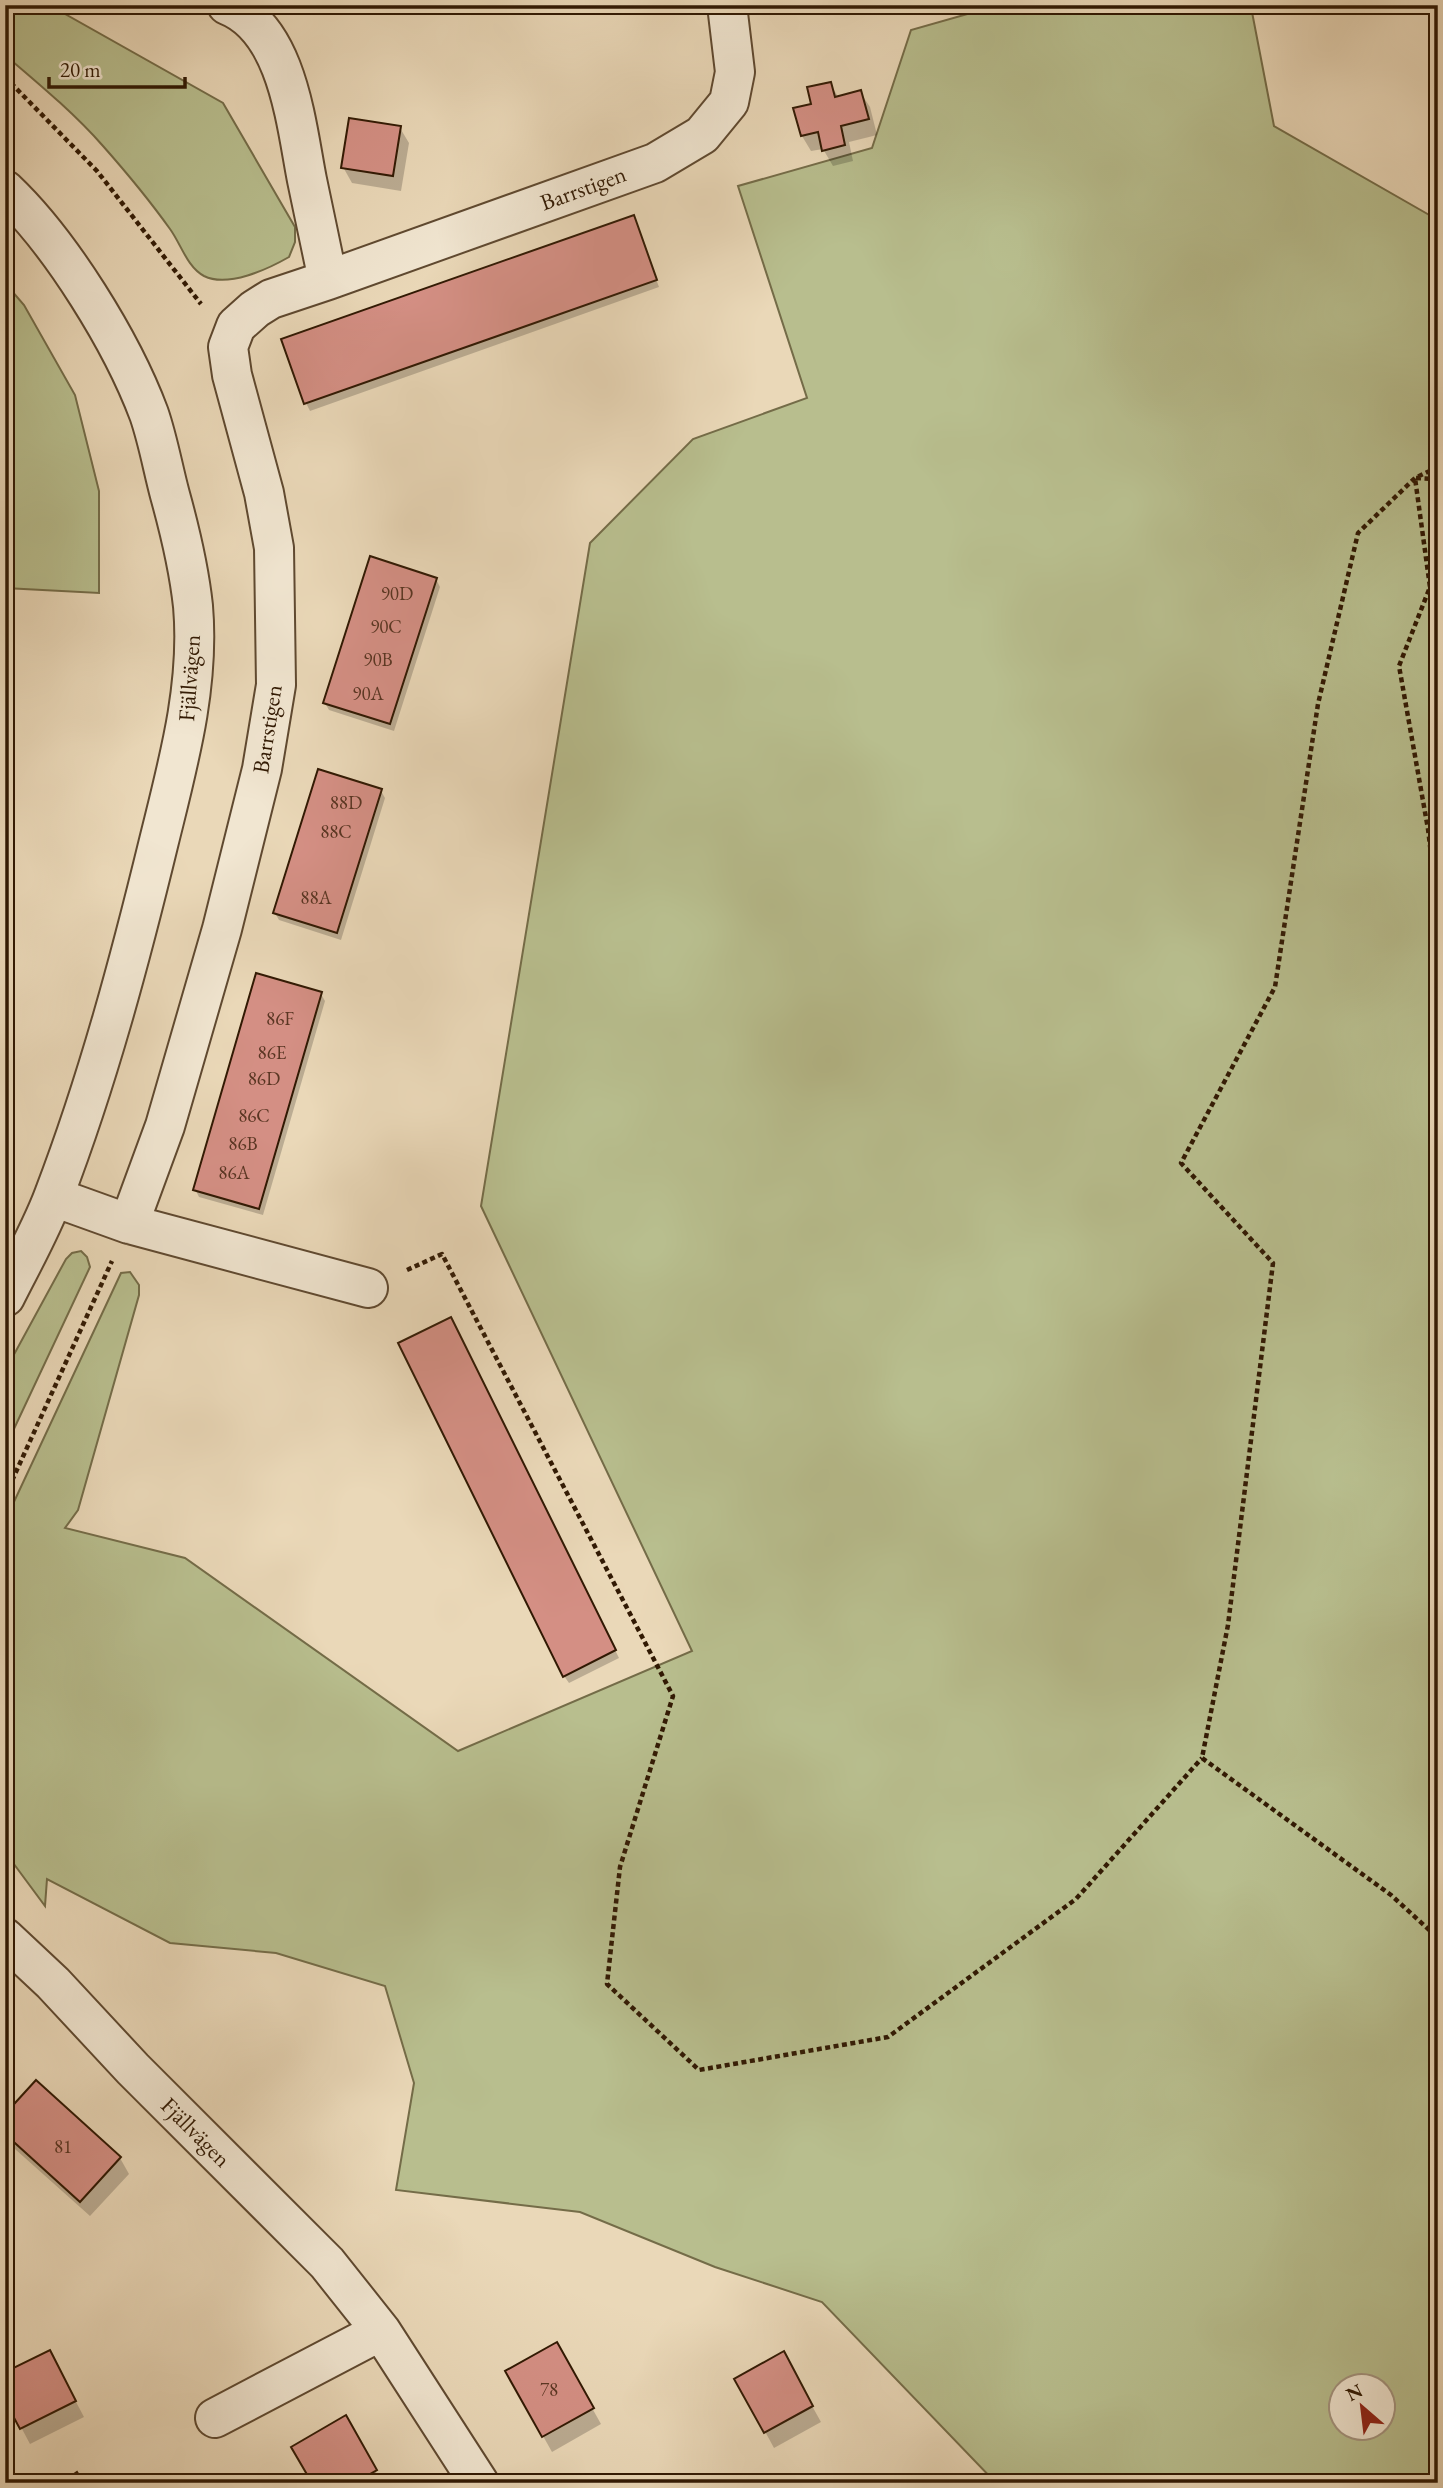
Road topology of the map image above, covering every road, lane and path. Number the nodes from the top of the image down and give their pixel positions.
1 (227, 5) edge
2 (727, 5) edge
3 (5, 77) edge
4 (5, 190) edge
5 (328, 281) junction
6 (236, 326) junction
7 (1438, 467) edge
8 (1415, 478) junction
9 (1438, 479) edge
10 (1438, 912) edge
11 (54, 1197) junction
12 (130, 1224) junction
13 (368, 1288) joint
14 (5, 1297) edge
15 (5, 1496) edge
16 (1202, 1758) junction
17 (5, 1938) edge
18 (1438, 1938) edge
19 (381, 2331) junction
20 (215, 2418) dead end
21 (479, 2483) edge

1 - 5 street
2 - 5 street, Barrstigen
3 - 6 path
4 - 11 street, Fjällvägen
5 - 6 street, Barrstigen
6 - 12 street, Barrstigen
7 - 8 path
8 - 9 path
8 - 10 path
8 - 16 path
11 - 12 street
11 - 14 street, Fjällvägen
12 - 13 street
12 - 15 path
13 - 16 path
16 - 18 path
17 - 19 street, Fjällvägen
19 - 20 street
19 - 21 street, Fjällvägen

